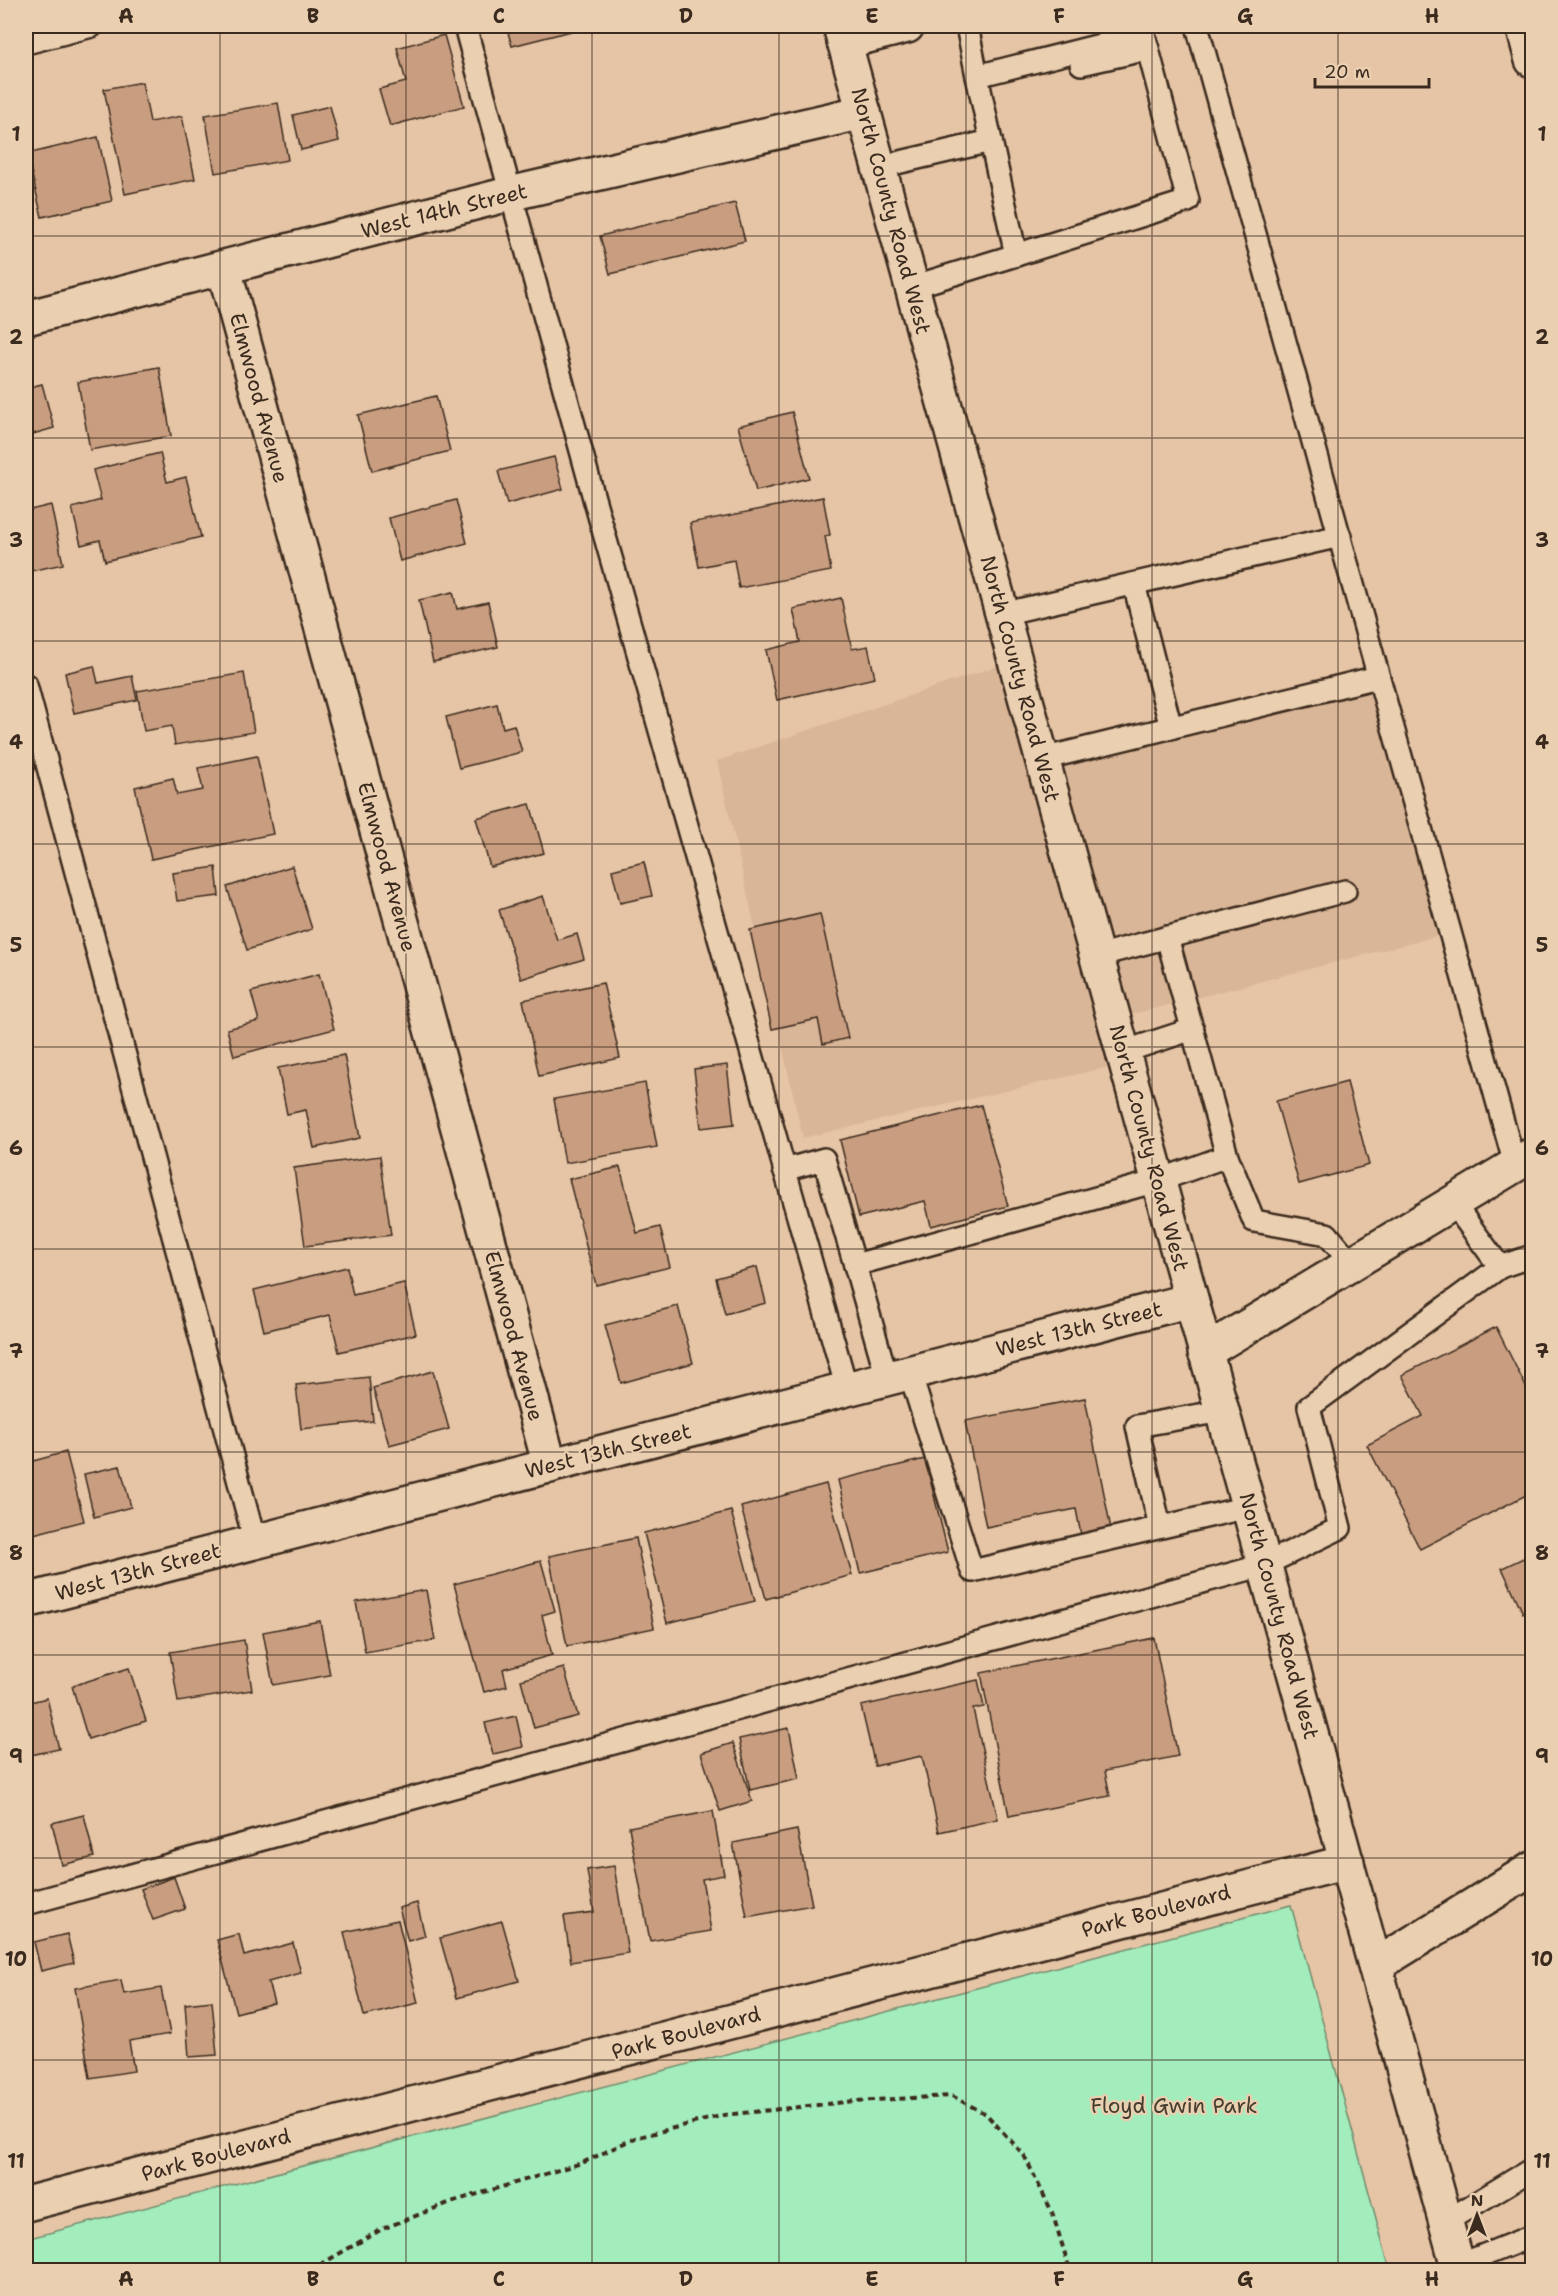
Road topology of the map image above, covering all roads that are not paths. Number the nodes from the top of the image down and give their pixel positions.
1 (92, 26) edge
2 (465, 26) edge
3 (907, 26) edge
4 (967, 26) edge
5 (1197, 26) edge
6 (1523, 26) edge
7 (842, 34) edge
8 (1145, 36) edge
9 (26, 43) edge
10 (1533, 60) edge
11 (977, 76) junction
12 (864, 112) junction
13 (991, 141) junction
14 (879, 166) junction
15 (509, 194) junction
16 (1016, 255) junction
17 (224, 268) junction
18 (912, 287) junction
19 (26, 318) edge
20 (1340, 536) junction
21 (1134, 584) junction
22 (1002, 614) junction
23 (1378, 677) junction
24 (26, 686) edge
25 (1171, 728) junction
26 (1042, 759) junction
27 (1346, 891) dead end
28 (1167, 937) junction
29 (1096, 956) junction
30 (1193, 1029) junction
31 (1123, 1052) junction
32 (1227, 1156) junction
33 (1524, 1160) edge
34 (784, 1170) junction
35 (1157, 1181) junction
36 (1452, 1203) junction
37 (1533, 1256) edge
38 (1353, 1264) junction
39 (855, 1265) junction
40 (1500, 1267) junction
41 (1191, 1300) junction
42 (1205, 1352) junction
43 (899, 1375) junction
44 (847, 1389) junction
45 (1222, 1410) junction
46 (550, 1466) junction
47 (1248, 1507) junction
48 (1160, 1527) junction
49 (255, 1542) junction
50 (1264, 1565) junction
51 (26, 1601) edge
52 (1347, 1862) junction
53 (1533, 1869) edge
54 (26, 1904) edge
55 (1375, 1966) junction
56 (1533, 2169) edge
57 (27, 2198) edge
58 (1445, 2222) junction
59 (1533, 2236) edge
60 (1458, 2268) edge

1 - 9 lane
2 - 15 lane
3 - 7 street
4 - 11 lane
5 - 20 lane
6 - 10 street
7 - 12 street, North County Road West
8 - 11 lane
8 - 16 lane
11 - 13 lane
12 - 14 street, North County Road West
12 - 15 street, West 14th Street
13 - 14 lane
13 - 16 lane
14 - 18 street, North County Road West
15 - 17 street, West 14th Street
15 - 34 lane
16 - 18 lane
17 - 19 street, West 14th Street
17 - 46 street, Elmwood Avenue
18 - 22 street, North County Road West
20 - 21 lane
20 - 23 lane
21 - 22 lane
21 - 25 lane
22 - 26 street, North County Road West
23 - 25 lane
23 - 33 lane
24 - 49 lane
25 - 26 lane
26 - 29 street, North County Road West
27 - 28 lane
28 - 29 lane
28 - 30 lane
29 - 31 street, North County Road West
30 - 31 lane
30 - 32 lane
31 - 35 street, North County Road West
32 - 35 lane
32 - 38 lane
33 - 36 street
34 - 39 lane
34 - 44 lane
35 - 39 lane
35 - 41 street, North County Road West
36 - 38 street
36 - 40 lane
37 - 40 lane
38 - 42 street
39 - 43 lane
40 - 50 lane
41 - 42 street, North County Road West
41 - 43 street, West 13th Street
42 - 45 street, North County Road West
43 - 44 street, West 13th Street
43 - 48 lane
44 - 46 street, West 13th Street
45 - 47 street, North County Road West
45 - 48 lane
46 - 49 street, West 13th Street
47 - 48 lane
47 - 50 street, North County Road West
49 - 51 street, West 13th Street
50 - 52 street, North County Road West
50 - 54 lane
52 - 55 street, North County Road West
52 - 57 street, Park Boulevard
53 - 55 street
55 - 58 street, North County Road West
56 - 58 lane
58 - 60 street, North County Road West
59 - 60 lane

